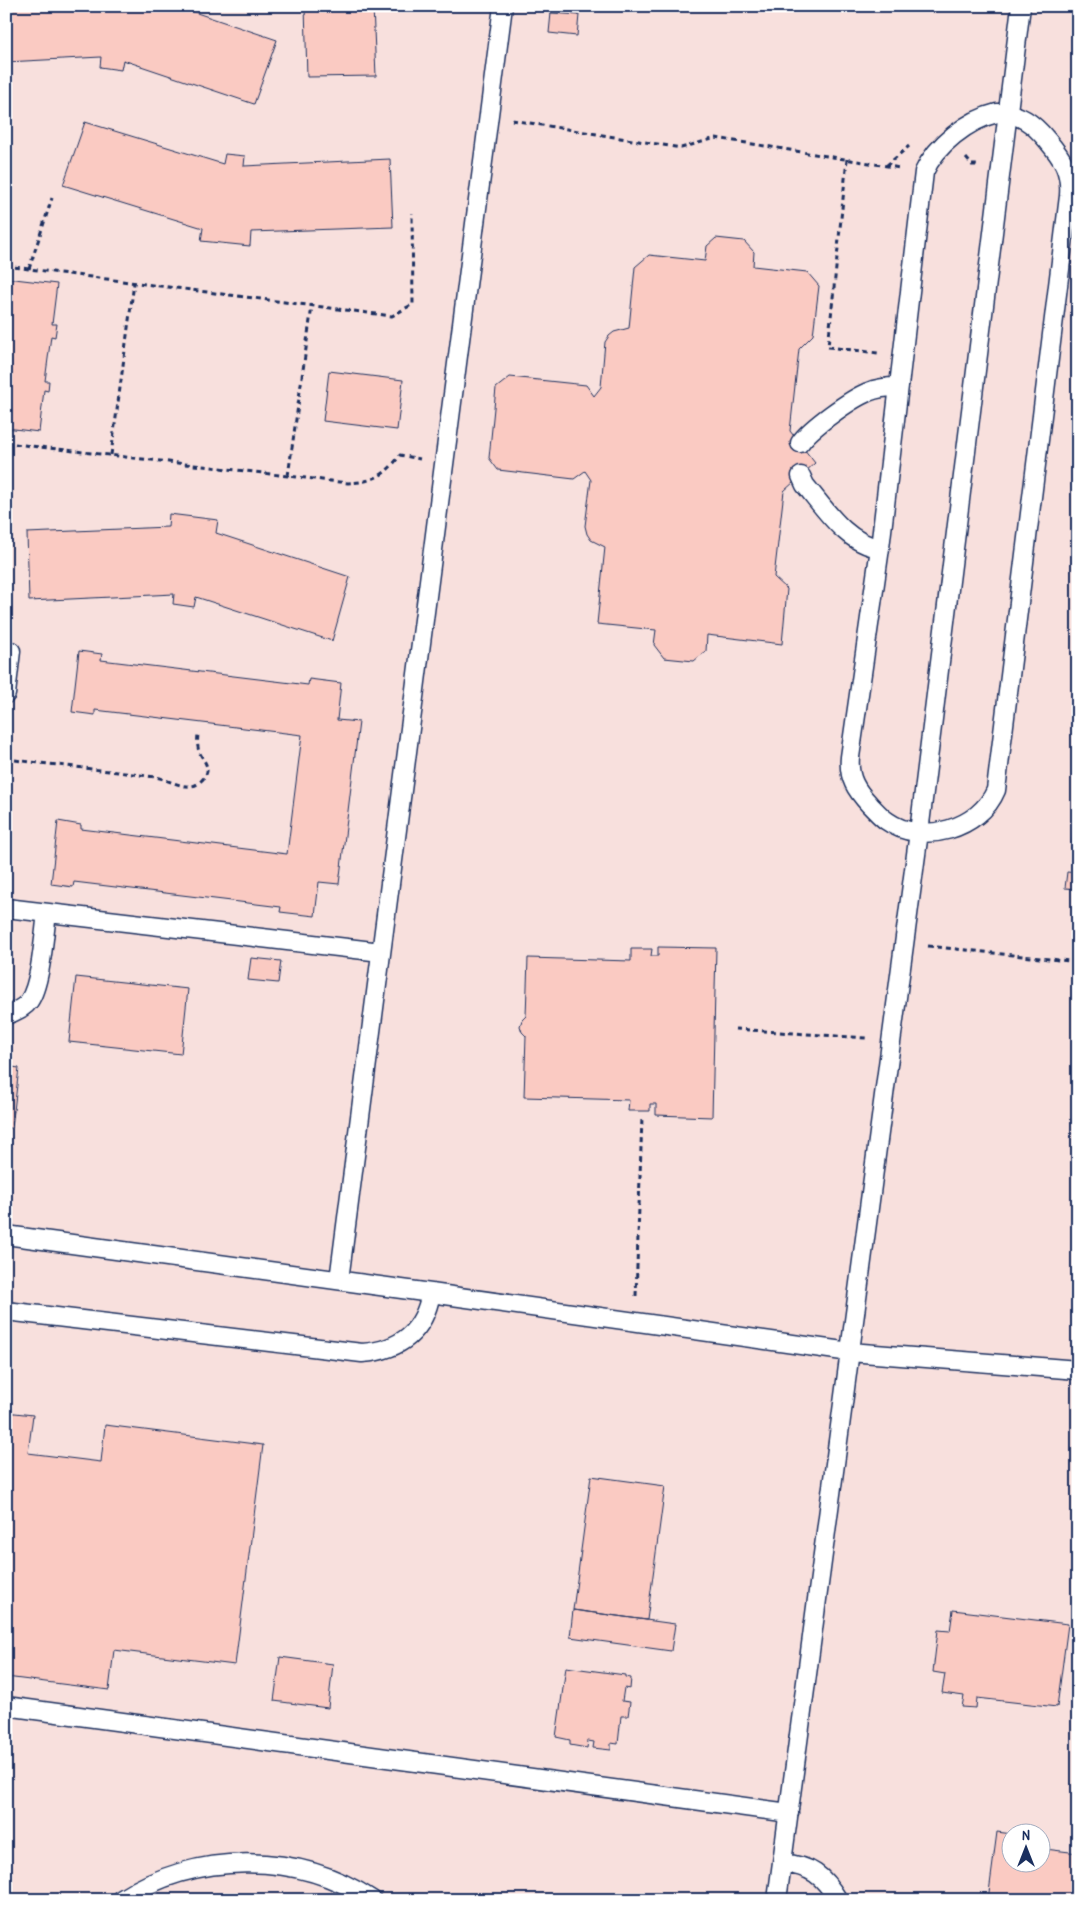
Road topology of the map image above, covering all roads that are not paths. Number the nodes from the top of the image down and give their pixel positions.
1 (504, 6) edge
2 (1021, 6) edge
3 (1007, 113) junction
4 (898, 387) junction
5 (800, 443) dead end
6 (801, 476) dead end
7 (880, 548) junction
8 (11, 651) dead end
9 (6, 694) edge
10 (918, 832) junction
11 (6, 908) edge
12 (47, 913) junction
13 (381, 952) junction
14 (6, 1015) edge
15 (6, 1235) edge
16 (339, 1280) junction
17 (431, 1293) junction
18 (6, 1310) edge
19 (850, 1352) junction
20 (1078, 1370) edge
21 (6, 1706) edge
22 (789, 1813) junction
23 (782, 1863) junction
24 (120, 1900) edge
25 (372, 1900) edge
26 (777, 1900) edge
27 (838, 1900) edge

1 - 13 lane
2 - 3 lane
3 - 4 lane
3 - 10 lane
3 - 10 lane
4 - 5 lane
4 - 7 lane
6 - 7 lane
7 - 10 lane
8 - 9 lane
10 - 19 lane
11 - 12 lane
12 - 13 lane
12 - 14 lane
13 - 16 lane
15 - 16 lane
16 - 17 lane
17 - 18 lane
17 - 19 lane
19 - 20 lane
19 - 22 lane
21 - 22 lane
22 - 23 lane
23 - 26 lane
23 - 27 lane
24 - 25 lane

